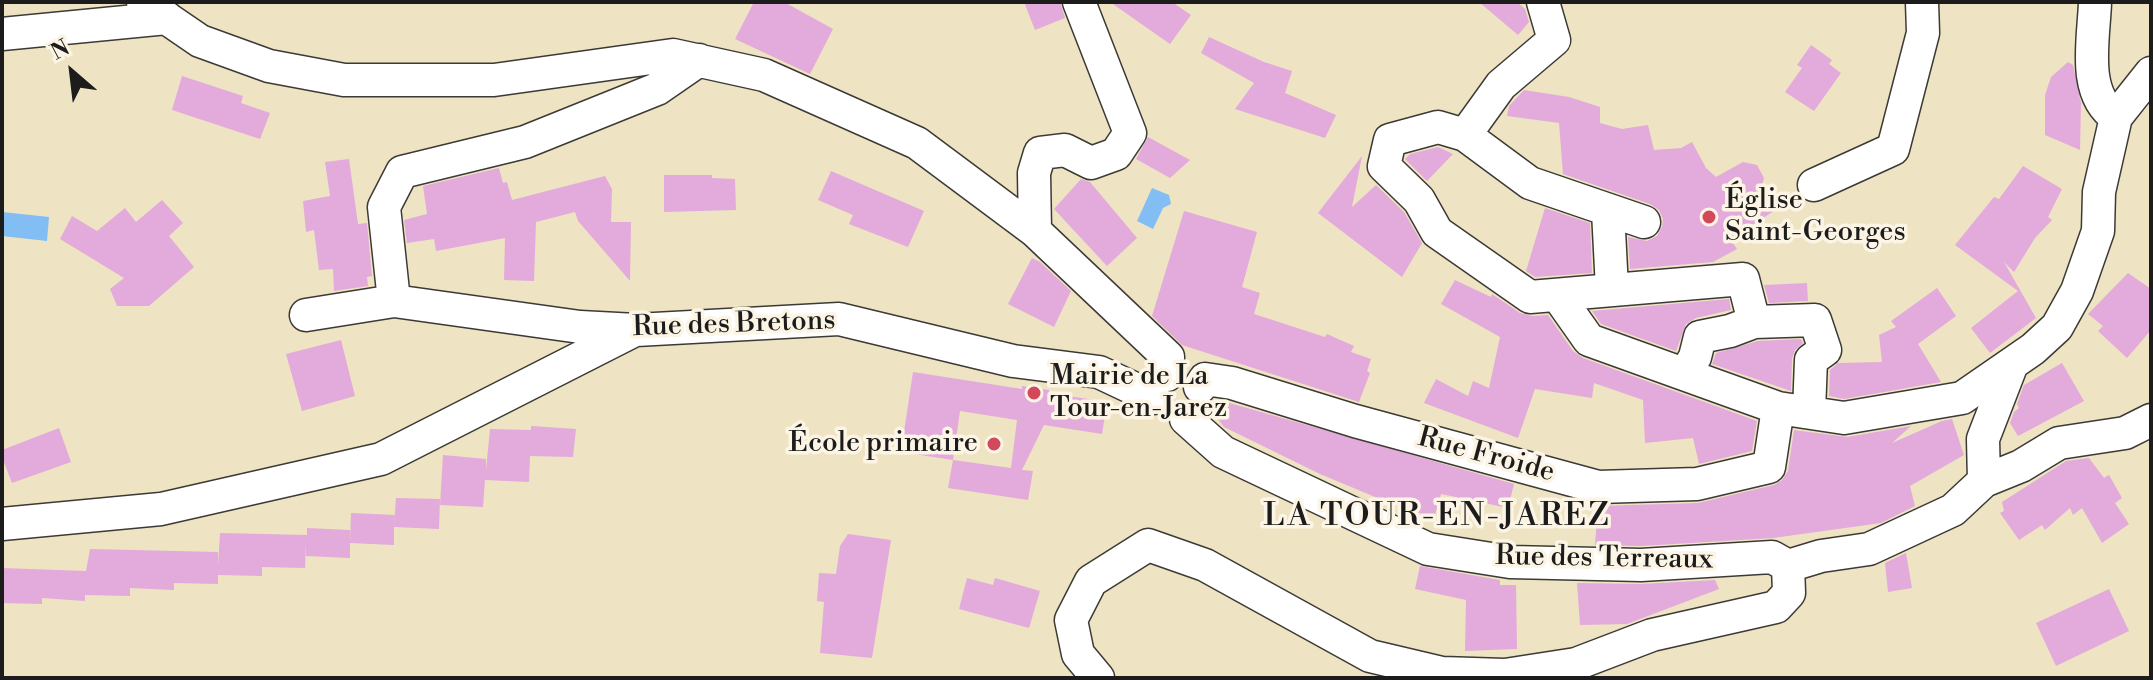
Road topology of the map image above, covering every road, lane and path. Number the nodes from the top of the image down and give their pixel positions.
1 (1079, 2) edge
2 (1543, 2) edge
3 (1922, 2) edge
4 (2095, 2) edge
5 (155, 10) edge
6 (2, 34) edge
7 (699, 60) junction
8 (2151, 73) edge
9 (2116, 117) junction
10 (1465, 135) junction
11 (1814, 185) dead end
12 (1608, 211) junction
13 (1644, 222) dead end
14 (1035, 231) junction
15 (1612, 289) junction
16 (1558, 296) junction
17 (394, 301) junction
18 (306, 315) dead end
19 (1754, 322) junction
20 (636, 330) junction
21 (2012, 364) junction
22 (1685, 374) junction
23 (1160, 387) junction
24 (1200, 387) junction
25 (1793, 410) junction
26 (1186, 419) junction
27 (2151, 420) edge
28 (1984, 481) junction
29 (2, 524) edge
30 (1788, 566) junction
31 (1098, 678) edge

1 - 14 street
2 - 10 street
3 - 11 street
4 - 9 street
5 - 6 street
5 - 7 street
7 - 14 street
7 - 17 street
8 - 9 street
9 - 21 street
10 - 12 street
10 - 16 street
12 - 13 street
12 - 15 street
14 - 23 street
15 - 16 street
15 - 19 street
16 - 22 street
17 - 18 street, Rue des Bretons
17 - 20 street, Rue des Bretons
19 - 22 street
19 - 25 street
20 - 23 street, Rue des Bretons
20 - 29 street
21 - 25 street
21 - 28 street
22 - 25 street
23 - 24 street
23 - 26 street
24 - 25 street, Rue Froide
24 - 26 street
26 - 30 street, Rue des Terreaux
27 - 28 street
28 - 30 street, Rue des Terreaux
30 - 31 street

